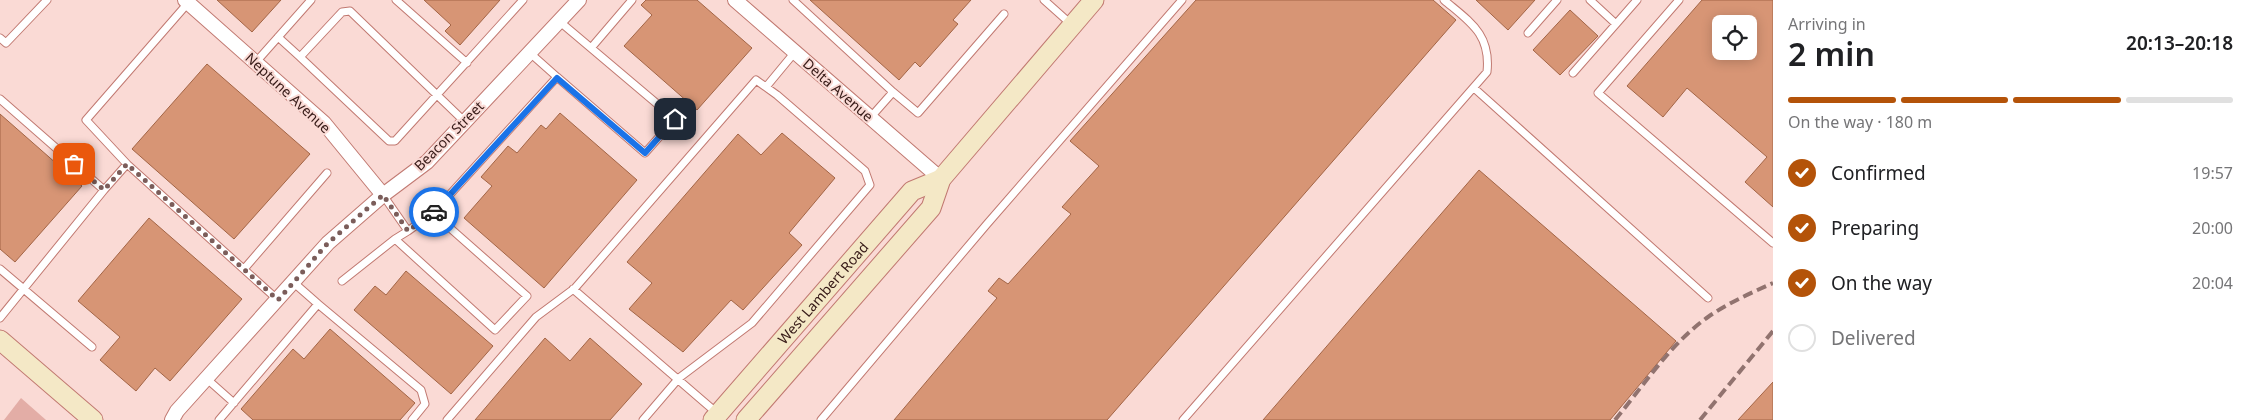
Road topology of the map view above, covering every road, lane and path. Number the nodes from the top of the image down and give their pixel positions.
1 (47, 0) edge
2 (311, 0) edge
3 (396, 0) edge
4 (523, 0) edge
5 (579, 0) edge
6 (632, 0) edge
7 (735, 0) edge
8 (793, 0) edge
9 (1044, 0) edge
10 (1094, 0) edge
11 (1182, 0) edge
12 (1444, 0) edge
13 (1557, 0) edge
14 (1590, 0) edge
15 (1637, 0) edge
16 (1679, 0) edge
17 (186, 1) edge
18 (1004, 14) dead end
19 (560, 21) junction
20 (1616, 24) junction
21 (1072, 25) junction
22 (1528, 33) dead end
23 (0, 38) edge
24 (278, 38) junction
25 (591, 48) junction
26 (795, 52) junction
27 (530, 53) junction
28 (300, 58) junction
29 (256, 62) junction
30 (467, 63) junction
31 (1573, 73) dead end
32 (557, 78) junction
33 (766, 87) junction
34 (1474, 88) junction
35 (893, 92) junction
36 (437, 96) junction
37 (0, 99) edge
38 (870, 118) junction
39 (465, 122) junction
40 (127, 164) junction
41 (327, 173) dead end
42 (941, 179) junction
43 (104, 190) junction
44 (383, 195) junction
45 (434, 213) junction
46 (408, 231) junction
47 (395, 239) junction
48 (1773, 243) edge
49 (0, 269) edge
50 (244, 269) junction
51 (342, 281) dead end
52 (293, 282) junction
53 (24, 289) junction
54 (573, 289) junction
55 (1708, 298) dead end
56 (278, 300) junction
57 (318, 304) junction
58 (0, 318) edge
59 (0, 340) edge
60 (92, 347) dead end
61 (206, 379) junction
62 (678, 379) junction
63 (234, 403) junction
64 (716, 417) edge
65 (94, 420) edge
66 (172, 420) edge
67 (219, 420) edge
68 (412, 420) edge
69 (446, 420) edge
70 (643, 420) edge
71 (746, 420) edge
72 (822, 420) edge
73 (1183, 420) edge

1 - 23 lane
2 - 24 lane
3 - 30 lane
4 - 30 lane
5 - 19 street, Beacon Street
6 - 25 lane
7 - 26 street, Delta Avenue
8 - 35 lane
9 - 21 lane
10 - 21 main road, West Lambert Road
11 - 72 lane
12 - 34 lane
13 - 22 lane
14 - 20 lane
15 - 20 lane
16 - 48 lane
17 - 29 street, Neptune Avenue
17 - 40 lane
18 - 35 lane
19 - 25 lane
19 - 27 street, Beacon Street
20 - 31 lane
21 - 42 main road, West Lambert Road
24 - 28 lane
24 - 29 lane
25 - 32 lane
26 - 33 lane
26 - 38 street, Delta Avenue
27 - 32 lane
27 - 39 street, Beacon Street
28 - 36 lane
28 - 36 lane
29 - 44 street, Neptune Avenue
30 - 36 lane
32 - 45 lane
33 - 54 lane
33 - 62 lane
34 - 55 lane
34 - 73 lane
35 - 38 lane
36 - 39 lane
37 - 43 lane
38 - 42 street, Delta Avenue
39 - 44 street, Beacon Street
40 - 43 lane
40 - 50 lane
41 - 50 lane
42 - 64 main road, West Lambert Road
42 - 71 main road, West Lambert Road
43 - 53 lane
44 - 46 lane
44 - 52 street, Beacon Street
45 - 46 lane
45 - 47 lane
46 - 47 lane
47 - 51 lane
49 - 53 lane
50 - 56 lane
52 - 56 street, Beacon Street
52 - 57 lane
53 - 58 lane
53 - 60 lane
54 - 62 lane
54 - 69 lane
56 - 61 street, Beacon Street
57 - 63 lane
57 - 68 lane
59 - 65 main road
61 - 63 lane
61 - 66 street, Beacon Street
62 - 64 lane
62 - 70 lane
63 - 67 lane

